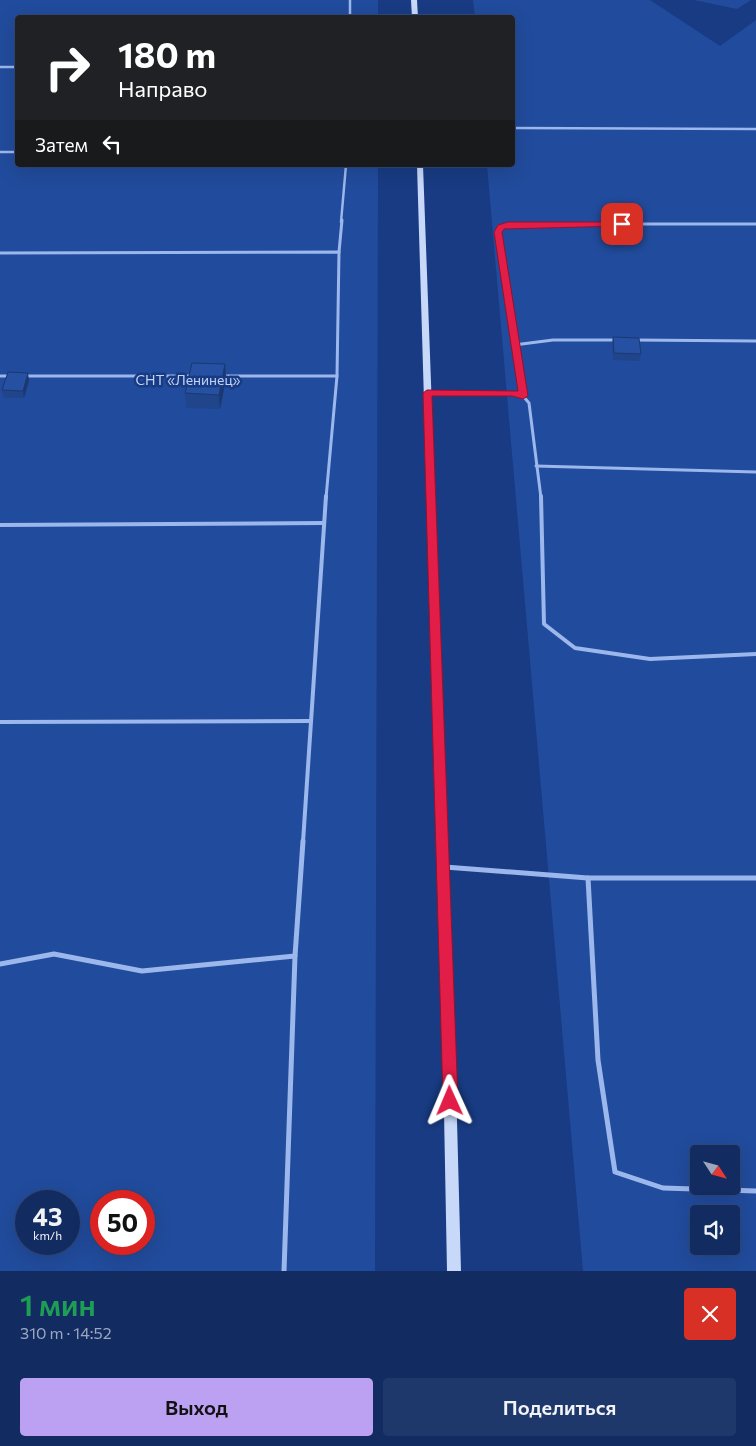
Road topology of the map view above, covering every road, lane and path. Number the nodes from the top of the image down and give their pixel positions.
1 (350, 0) edge
2 (414, 0) edge
3 (350, 15) edge
4 (415, 15) edge
5 (0, 66) edge
6 (15, 66) edge
7 (515, 128) edge
8 (756, 129) edge
9 (0, 152) edge
10 (15, 152) edge
11 (346, 167) edge
12 (420, 167) edge
13 (756, 224) edge
14 (0, 252) edge
15 (339, 252) junction
16 (620, 340) edge
17 (630, 340) edge
18 (756, 341) edge
19 (514, 346) junction
20 (0, 376) edge
21 (198, 376) edge
22 (218, 376) edge
23 (337, 376) junction
24 (427, 393) junction
25 (523, 396) junction
26 (536, 466) junction
27 (756, 472) edge
28 (324, 522) junction
29 (0, 525) edge
30 (756, 654) edge
31 (311, 721) junction
32 (0, 722) edge
33 (443, 867) junction
34 (588, 878) junction
35 (756, 878) edge
36 (295, 956) junction
37 (0, 964) edge
38 (756, 1191) edge
39 (284, 1271) edge
40 (454, 1271) edge

1 - 3 lane
2 - 4 main road
5 - 6 lane
7 - 8 lane
9 - 10 lane
11 - 15 lane
12 - 24 main road
13 - 19 lane
14 - 15 lane
15 - 23 lane
16 - 19 lane
17 - 18 lane
19 - 25 lane
20 - 21 lane
22 - 23 lane
23 - 28 lane
24 - 25 lane
24 - 33 main road
25 - 26 lane
26 - 27 lane
26 - 30 lane
28 - 29 lane
28 - 31 lane
31 - 32 lane
31 - 36 lane
33 - 34 lane
33 - 40 main road
34 - 35 lane
34 - 38 lane
36 - 37 lane
36 - 39 lane

